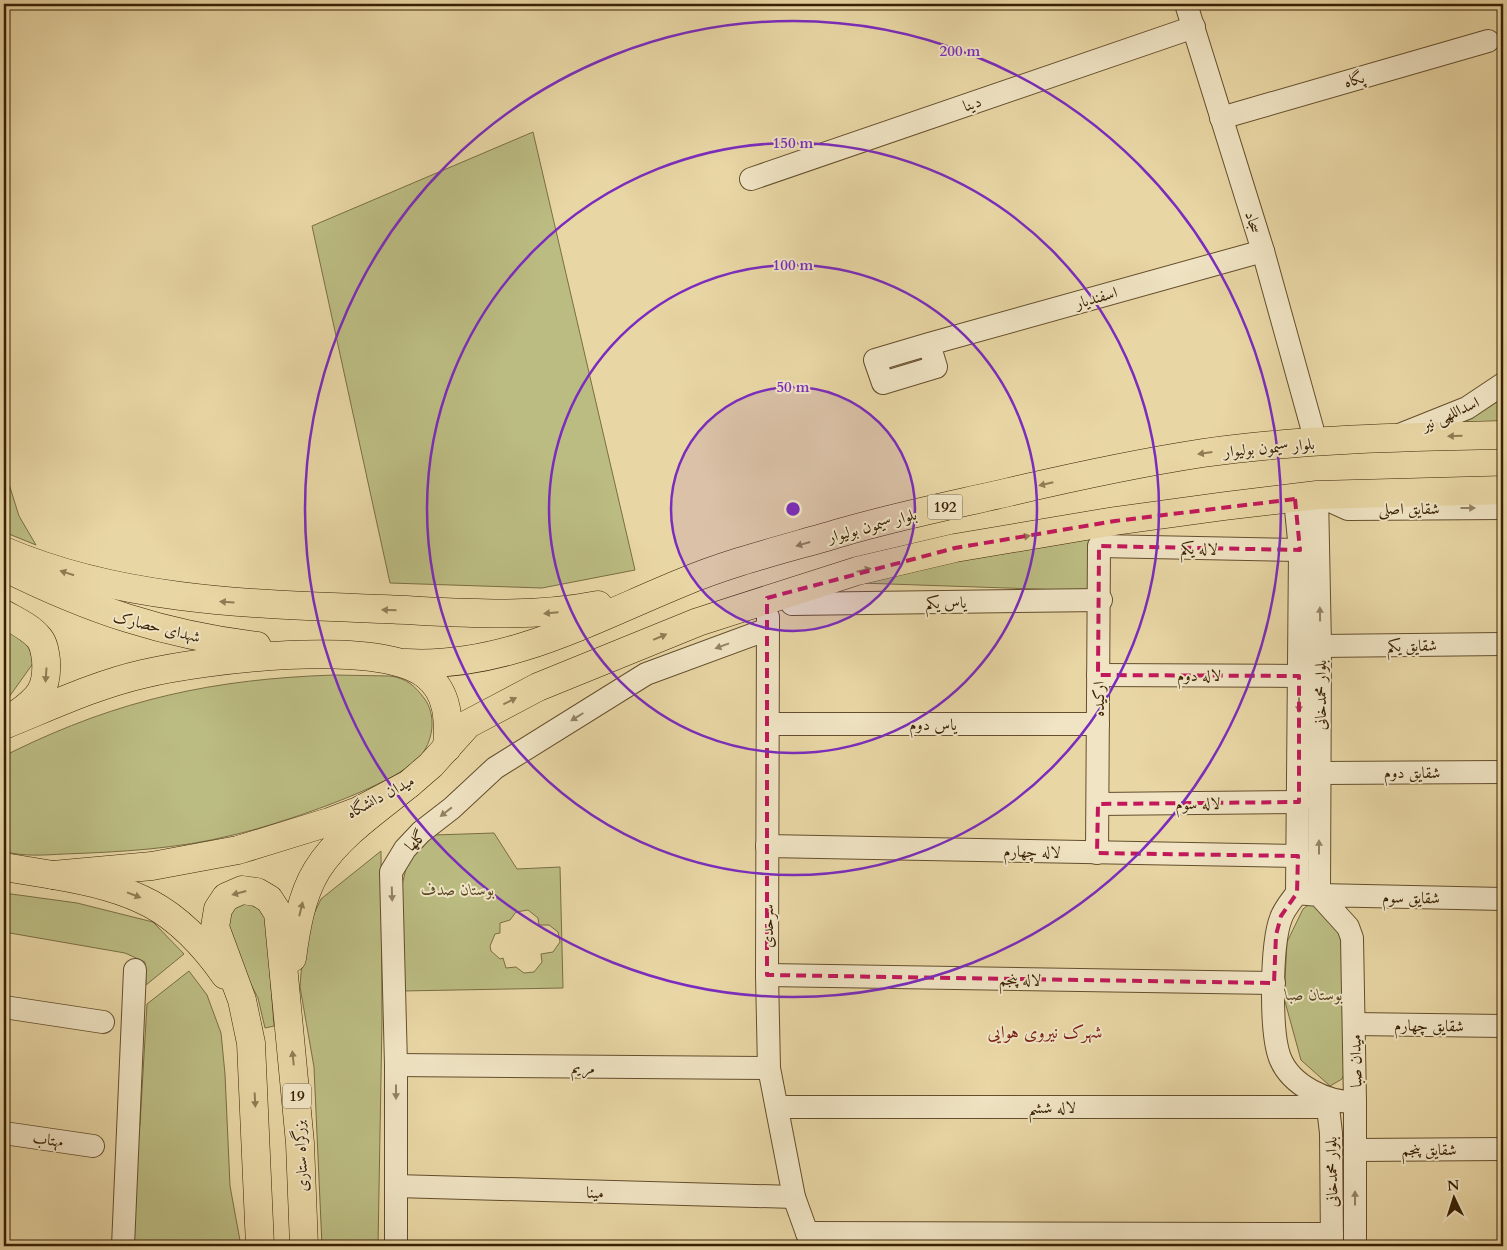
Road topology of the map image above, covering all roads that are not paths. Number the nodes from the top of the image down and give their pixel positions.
1 (1186, 4) edge
2 (1194, 28) junction
3 (1488, 41) dead end
4 (1221, 118) junction
5 (751, 179) dead end
6 (1263, 250) junction
7 (930, 344) dead end
8 (1503, 384) edge
9 (1503, 435) edge
10 (1393, 437) junction
11 (1316, 442) junction
12 (1503, 490) edge
13 (1306, 497) junction
14 (1503, 508) edge
15 (1099, 546) joint
16 (4, 550) edge
17 (1300, 550) junction
18 (4, 567) edge
19 (684, 581) junction
20 (1101, 600) junction
21 (779, 601) junction
22 (4, 614) edge
23 (768, 630) junction
24 (1503, 644) edge
25 (1320, 646) junction
26 (320, 654) junction
27 (406, 663) junction
28 (1098, 675) junction
29 (1299, 676) junction
30 (769, 724) junction
31 (1098, 724) junction
32 (4, 725) edge
33 (446, 748) junction
34 (1503, 772) edge
35 (1320, 773) junction
36 (409, 784) junction
37 (1299, 802) junction
38 (1098, 804) junction
39 (767, 846) junction
40 (1097, 852) junction
41 (1298, 856) junction
42 (5, 868) edge
43 (53, 875) junction
44 (1308, 894) junction
45 (1503, 899) edge
46 (135, 970) dead end
47 (767, 975) junction
48 (1274, 983) junction
49 (242, 1000) junction
50 (4, 1007) edge
51 (103, 1022) dead end
52 (1354, 1024) junction
53 (1503, 1026) edge
54 (290, 1027) junction
55 (396, 1066) junction
56 (769, 1068) junction
57 (1355, 1102) junction
58 (1328, 1103) junction
59 (777, 1107) junction
60 (4, 1133) edge
61 (93, 1146) dead end
62 (1503, 1149) edge
63 (1355, 1150) junction
64 (396, 1186) junction
65 (794, 1197) junction
66 (812, 1240) edge
67 (1332, 1240) edge
68 (123, 1246) edge
69 (260, 1246) edge
70 (304, 1246) edge
71 (396, 1246) edge
72 (1355, 1246) edge

1 - 2 street, سجاد
2 - 4 street, سجاد
2 - 5 street, دینا
3 - 4 street, پگاه
4 - 6 street, سجاد
6 - 7 street, اسفندیار
6 - 11 street, سجاد
8 - 10 street, اسداللهی نیر
9 -> 10 main road, بلوار سیمون بولیوار / 192
10 - 11 main road, بلوار سیمون بولیوار / 192
11 -> 19 main road, بلوار سیمون بولیوار / 192
12 - 13 main road
13 -> 14 street, شقایق اصلی
13 - 17 street, بلوار محمدخانی
21 -> 13 main road
25 -> 13 street, بلوار محمدخانی
15 - 17 street, لاله یکم
15 - 20 street, ارکیده
19 -> 16 main road
17 - 29 street, بلوار محمدخانی
18 - 26 main road, شهدای حصارک
19 - 27 main road, بلوار سیمون بولیوار / 192
20 - 21 street, یاس یکم
20 - 28 street, ارکیده
21 - 23 street, سرحدی
33 -> 21 main road
22 -> 32 main road
23 - 30 street, سرحدی
23 -> 55 street, گلها
24 - 25 street, شقایق یکم
25 - 35 street, بلوار محمدخانی
26 - 27 main road
26 - 32 main road
27 - 33 main road
28 - 29 street, لاله دوم
28 - 31 street, ارکیده
29 -> 37 street, بلوار محمدخانی
30 - 31 street, یاس دوم
30 - 39 street, سرحدی
31 - 38 street, ارکیده
33 - 36 main road, میدان دانشگاه
34 - 35 street, شقایق دوم
44 -> 35 street, بلوار محمدخانی
36 - 43 main road, میدان دانشگاه
54 -> 36 main road
37 - 38 street, لاله سوم
37 - 41 street, بلوار محمدخانی
38 - 40 street, ارکیده
39 - 40 street, لاله چهارم
39 - 47 street, سرحدی
40 - 41 street, لاله چهارم
41 - 44 street, بلوار محمدخانی
42 - 43 main road, میدان دانشگاه
43 -> 49 main road
44 - 45 street, شقایق سوم
44 - 48 street, میدان صبا
44 - 52 street, میدان صبا
46 - 68 street
47 - 48 street, لاله پنجم
47 - 56 street, سرحدی
48 - 58 street, میدان صبا
54 -> 49 main road, بزرگراه ستاری / 19
49 -> 69 main road
50 - 51 street
52 - 53 street, شقایق چهارم
52 - 57 street, میدان صبا
70 -> 54 main road, بزرگراه ستاری / 19
55 - 56 street, مریم
55 -> 64 street, گلها
56 - 59 street, سرحدی
57 - 58 street, میدان صبا
57 - 63 street, بلوار محمدخانی
58 - 59 street, لاله ششم
58 - 67 street, بلوار محمدخانی
59 - 65 street, سرحدی
60 - 61 street, مهتاب
62 - 63 street, شقایق پنجم
72 -> 63 street, بلوار محمدخانی
64 - 65 street, مینا
64 - 71 street, گلها
65 - 66 street, سرحدی
66 - 67 street

